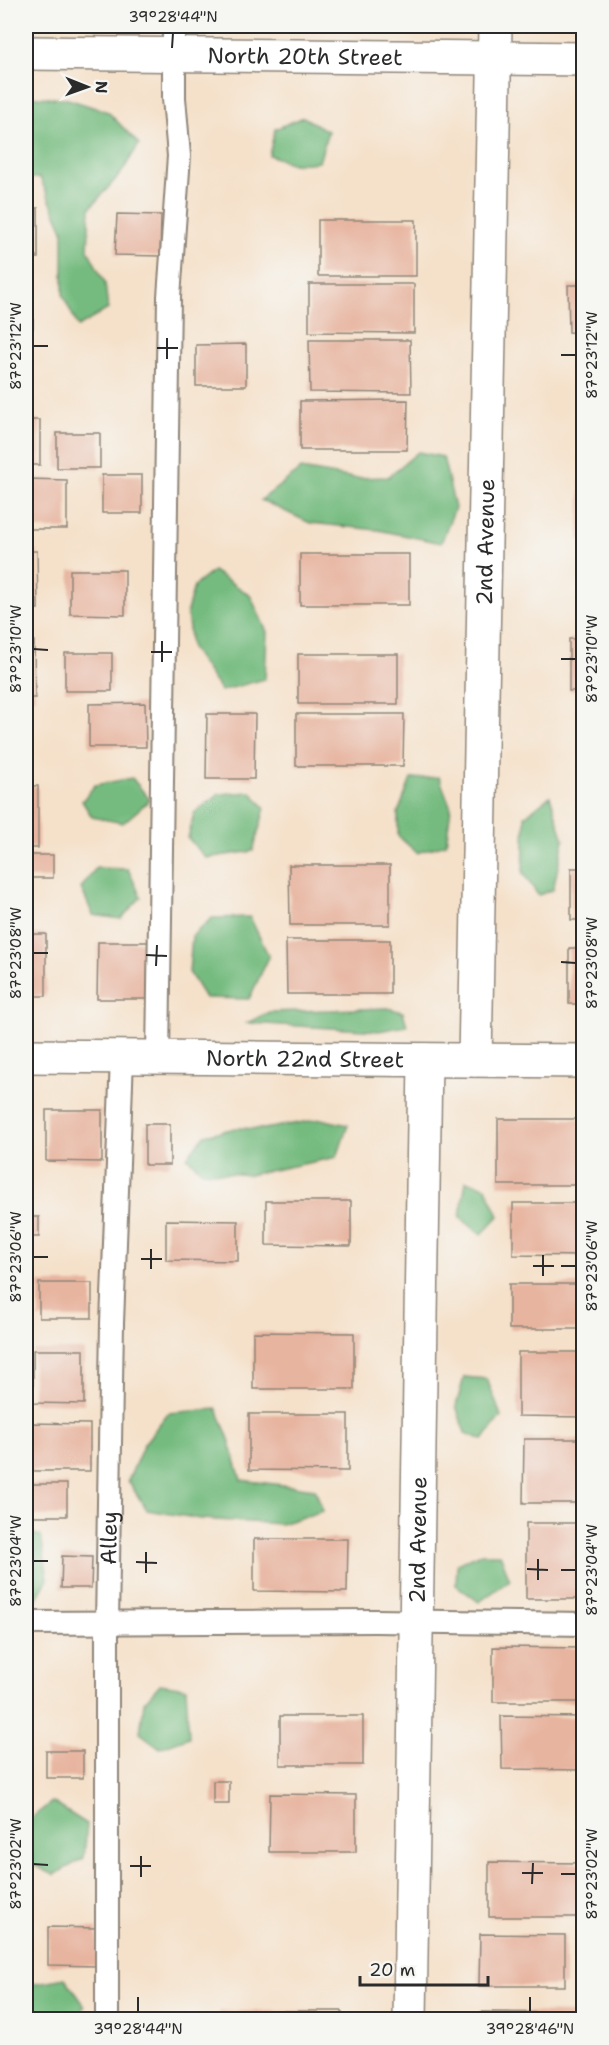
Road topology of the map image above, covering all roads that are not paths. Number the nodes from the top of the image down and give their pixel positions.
1 (495, 26) edge
2 (174, 40) edge
3 (26, 53) edge
4 (495, 58) junction
5 (584, 59) edge
6 (26, 1056) edge
7 (122, 1057) junction
8 (158, 1057) junction
9 (425, 1060) junction
10 (475, 1060) junction
11 (584, 1061) edge
12 (416, 1621) junction
13 (26, 1623) edge
14 (107, 1624) junction
15 (584, 1624) edge
16 (107, 2019) edge
17 (410, 2019) edge

1 - 4 street, 2nd Avenue
2 - 3 street, North 20th Street
2 - 4 street, North 20th Street
2 - 8 lane
4 - 5 street, North 20th Street
4 - 10 street, 2nd Avenue
6 - 7 street, North 22nd Street
7 - 8 street, North 22nd Street
7 - 14 lane, Alley
8 - 9 street, North 22nd Street
9 - 10 street, North 22nd Street
9 - 12 street, 2nd Avenue
10 - 11 street, North 22nd Street
12 - 14 lane
12 - 15 lane
12 - 17 street, 2nd Avenue
13 - 14 lane
14 - 16 lane, Alley

